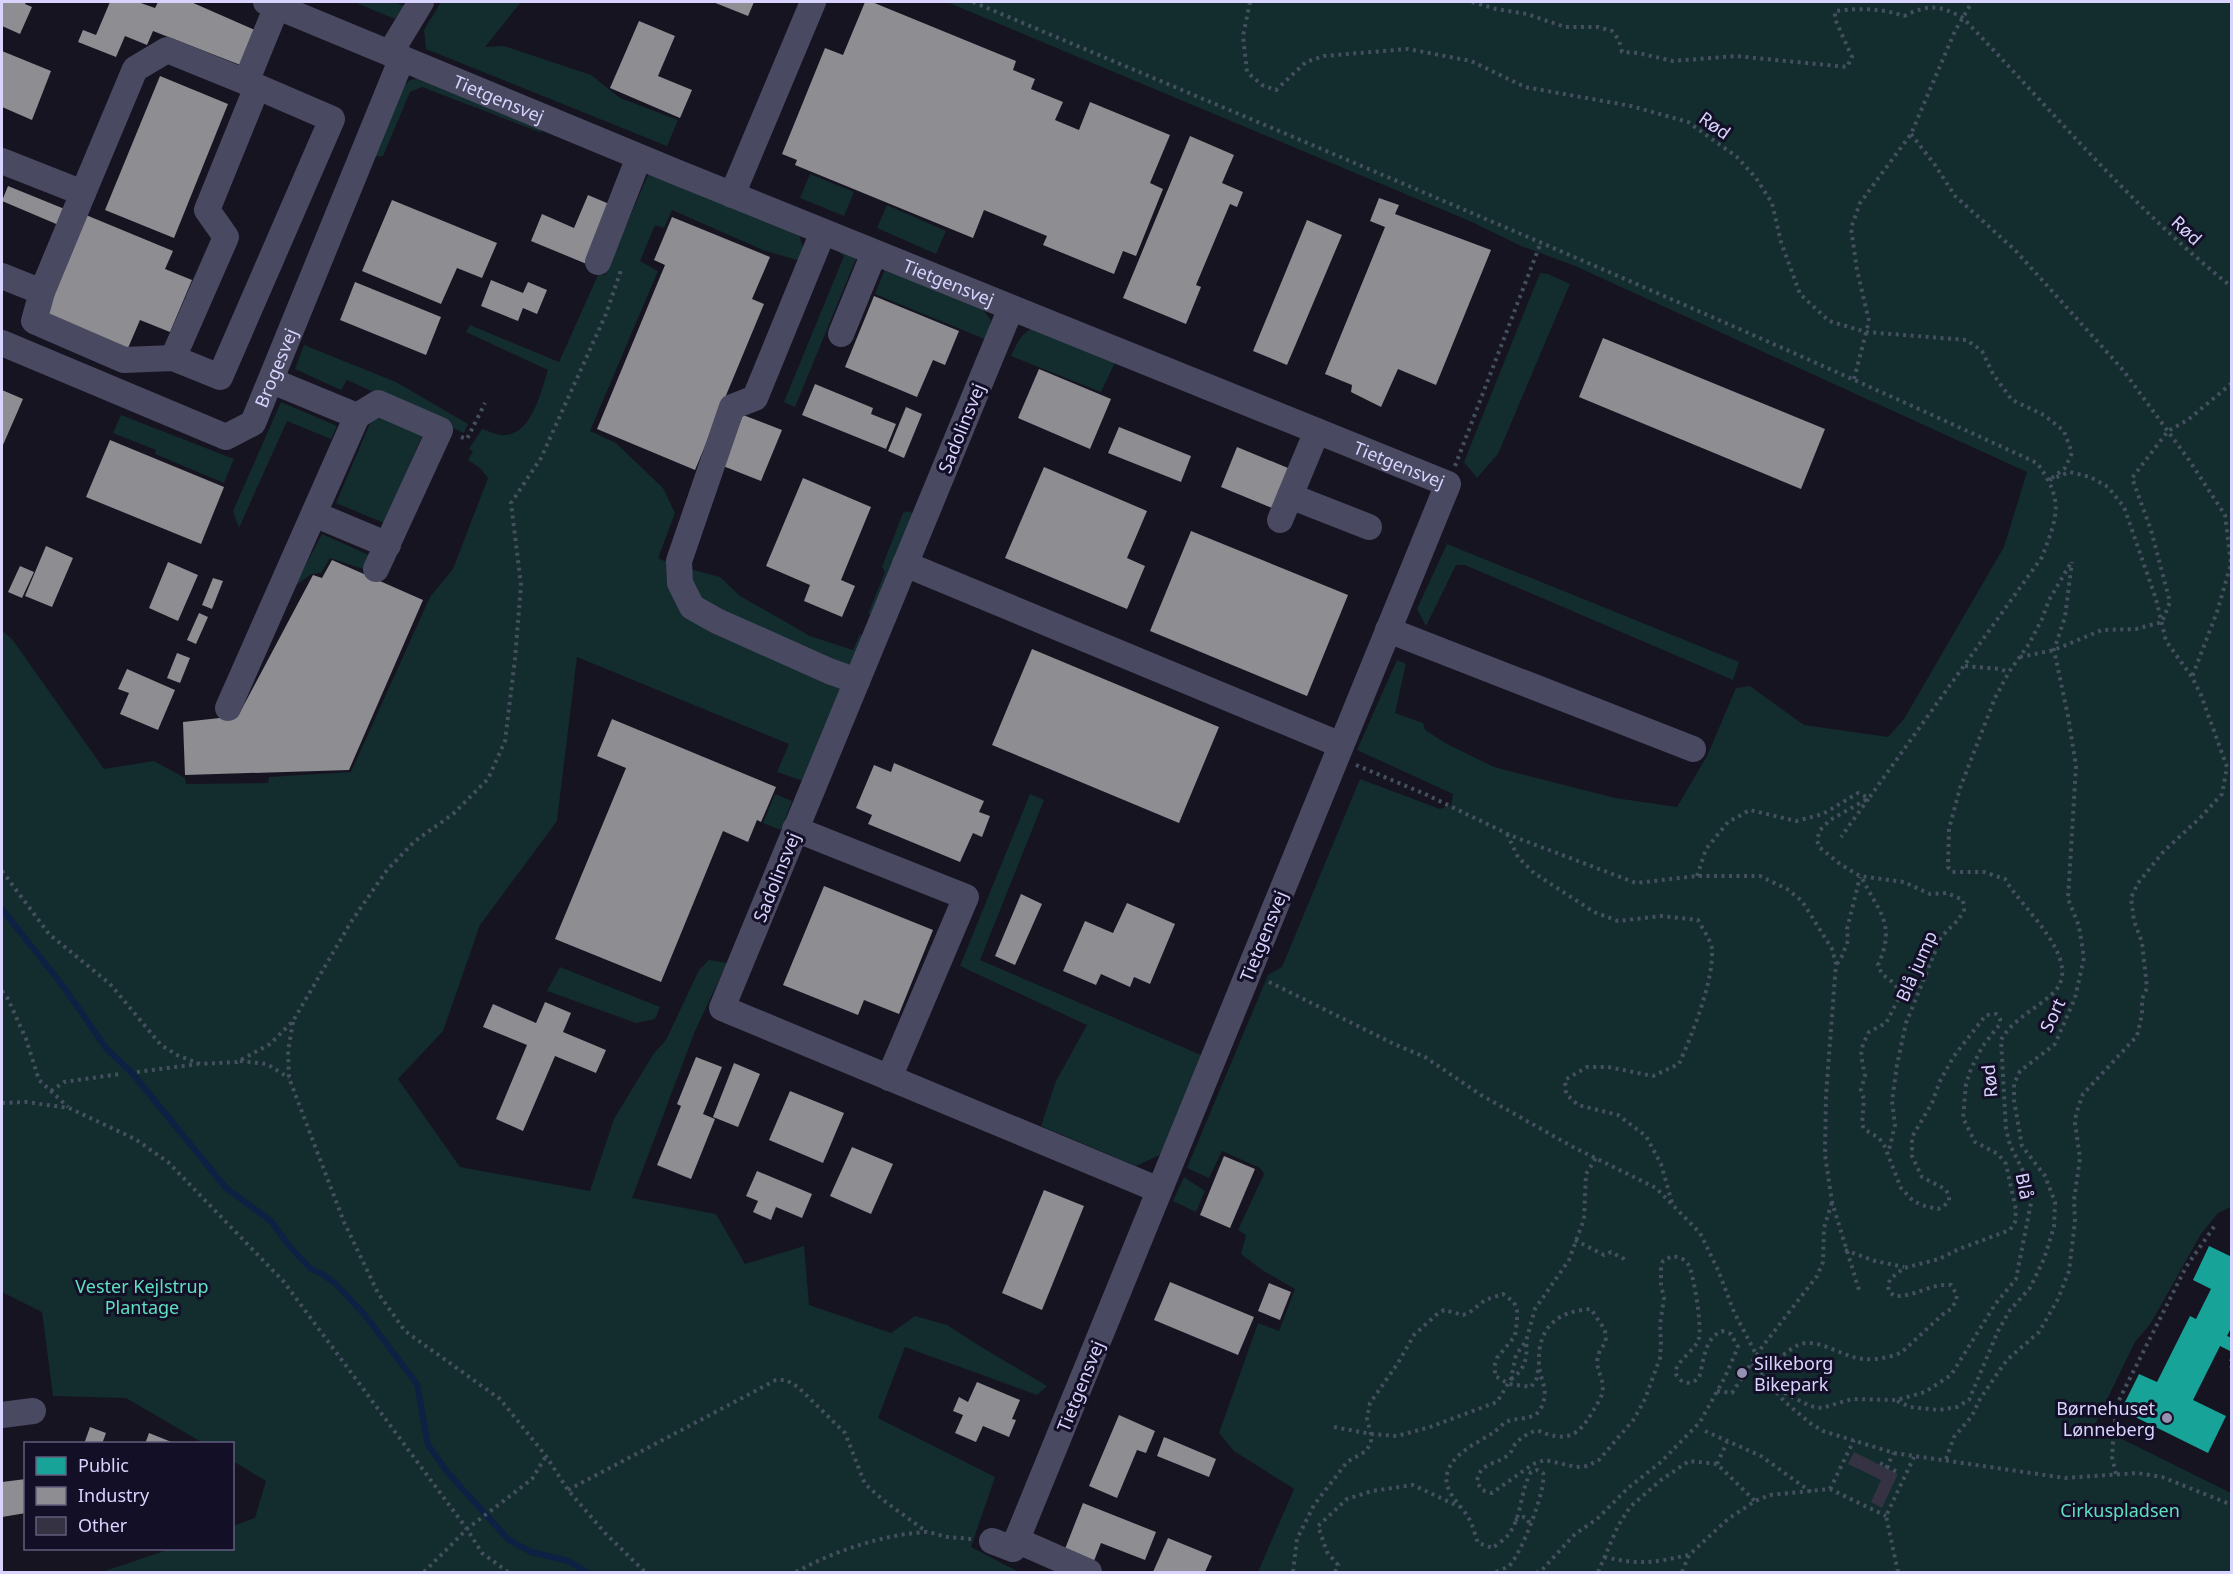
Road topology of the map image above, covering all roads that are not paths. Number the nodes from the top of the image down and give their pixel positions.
1 (421, 2) edge
2 (813, 2) edge
3 (272, 4) edge
4 (396, 56) junction
5 (251, 85) junction
6 (639, 157) junction
7 (2, 161) edge
8 (83, 193) junction
9 (732, 195) junction
10 (823, 232) junction
11 (874, 253) junction
12 (598, 262) dead end
13 (2, 276) edge
14 (42, 292) junction
15 (1011, 308) junction
16 (841, 334) dead end
17 (2, 343) edge
18 (174, 358) junction
19 (272, 381) junction
20 (357, 416) junction
21 (1317, 431) junction
22 (1290, 496) junction
23 (314, 514) junction
24 (1280, 520) dead end
25 (1369, 527) dead end
26 (388, 544) junction
27 (905, 564) junction
28 (376, 568) dead end
29 (1388, 630) junction
30 (857, 681) junction
31 (228, 708) dead end
32 (1693, 749) dead end
33 (1339, 751) junction
34 (795, 829) junction
35 (889, 1078) junction
36 (1160, 1190) junction
37 (33, 1411) dead end
38 (2, 1415) edge
39 (1089, 1572) edge

1 - 4 street, Brogesvej
2 - 9 street
3 - 4 street, Tietgensvej
3 - 5 street
4 - 6 street, Tietgensvej
4 - 19 street, Brogesvej
5 - 8 street
5 - 18 street
5 - 18 street
6 - 9 street, Tietgensvej
6 - 12 street
7 - 8 street
8 - 14 street
9 - 10 street, Tietgensvej
10 - 11 street, Tietgensvej
10 - 30 street
11 - 15 street, Tietgensvej
11 - 16 street
13 - 14 street
14 - 18 street
15 - 21 street, Tietgensvej
15 - 27 street, Sadolinsvej
17 - 19 street, Brogesvej
19 - 20 street
20 - 23 street
20 - 26 street
21 - 22 street
21 - 29 street, Tietgensvej
22 - 24 street
22 - 25 street
23 - 26 street
23 - 31 street
26 - 28 street
27 - 30 street, Sadolinsvej
27 - 33 street
29 - 32 street
29 - 33 street, Tietgensvej
30 - 34 street, Sadolinsvej
33 - 36 street, Tietgensvej
34 - 35 street, Sadolinsvej
34 - 35 street
35 - 36 street, Sadolinsvej
36 - 39 street, Tietgensvej
37 - 38 street

